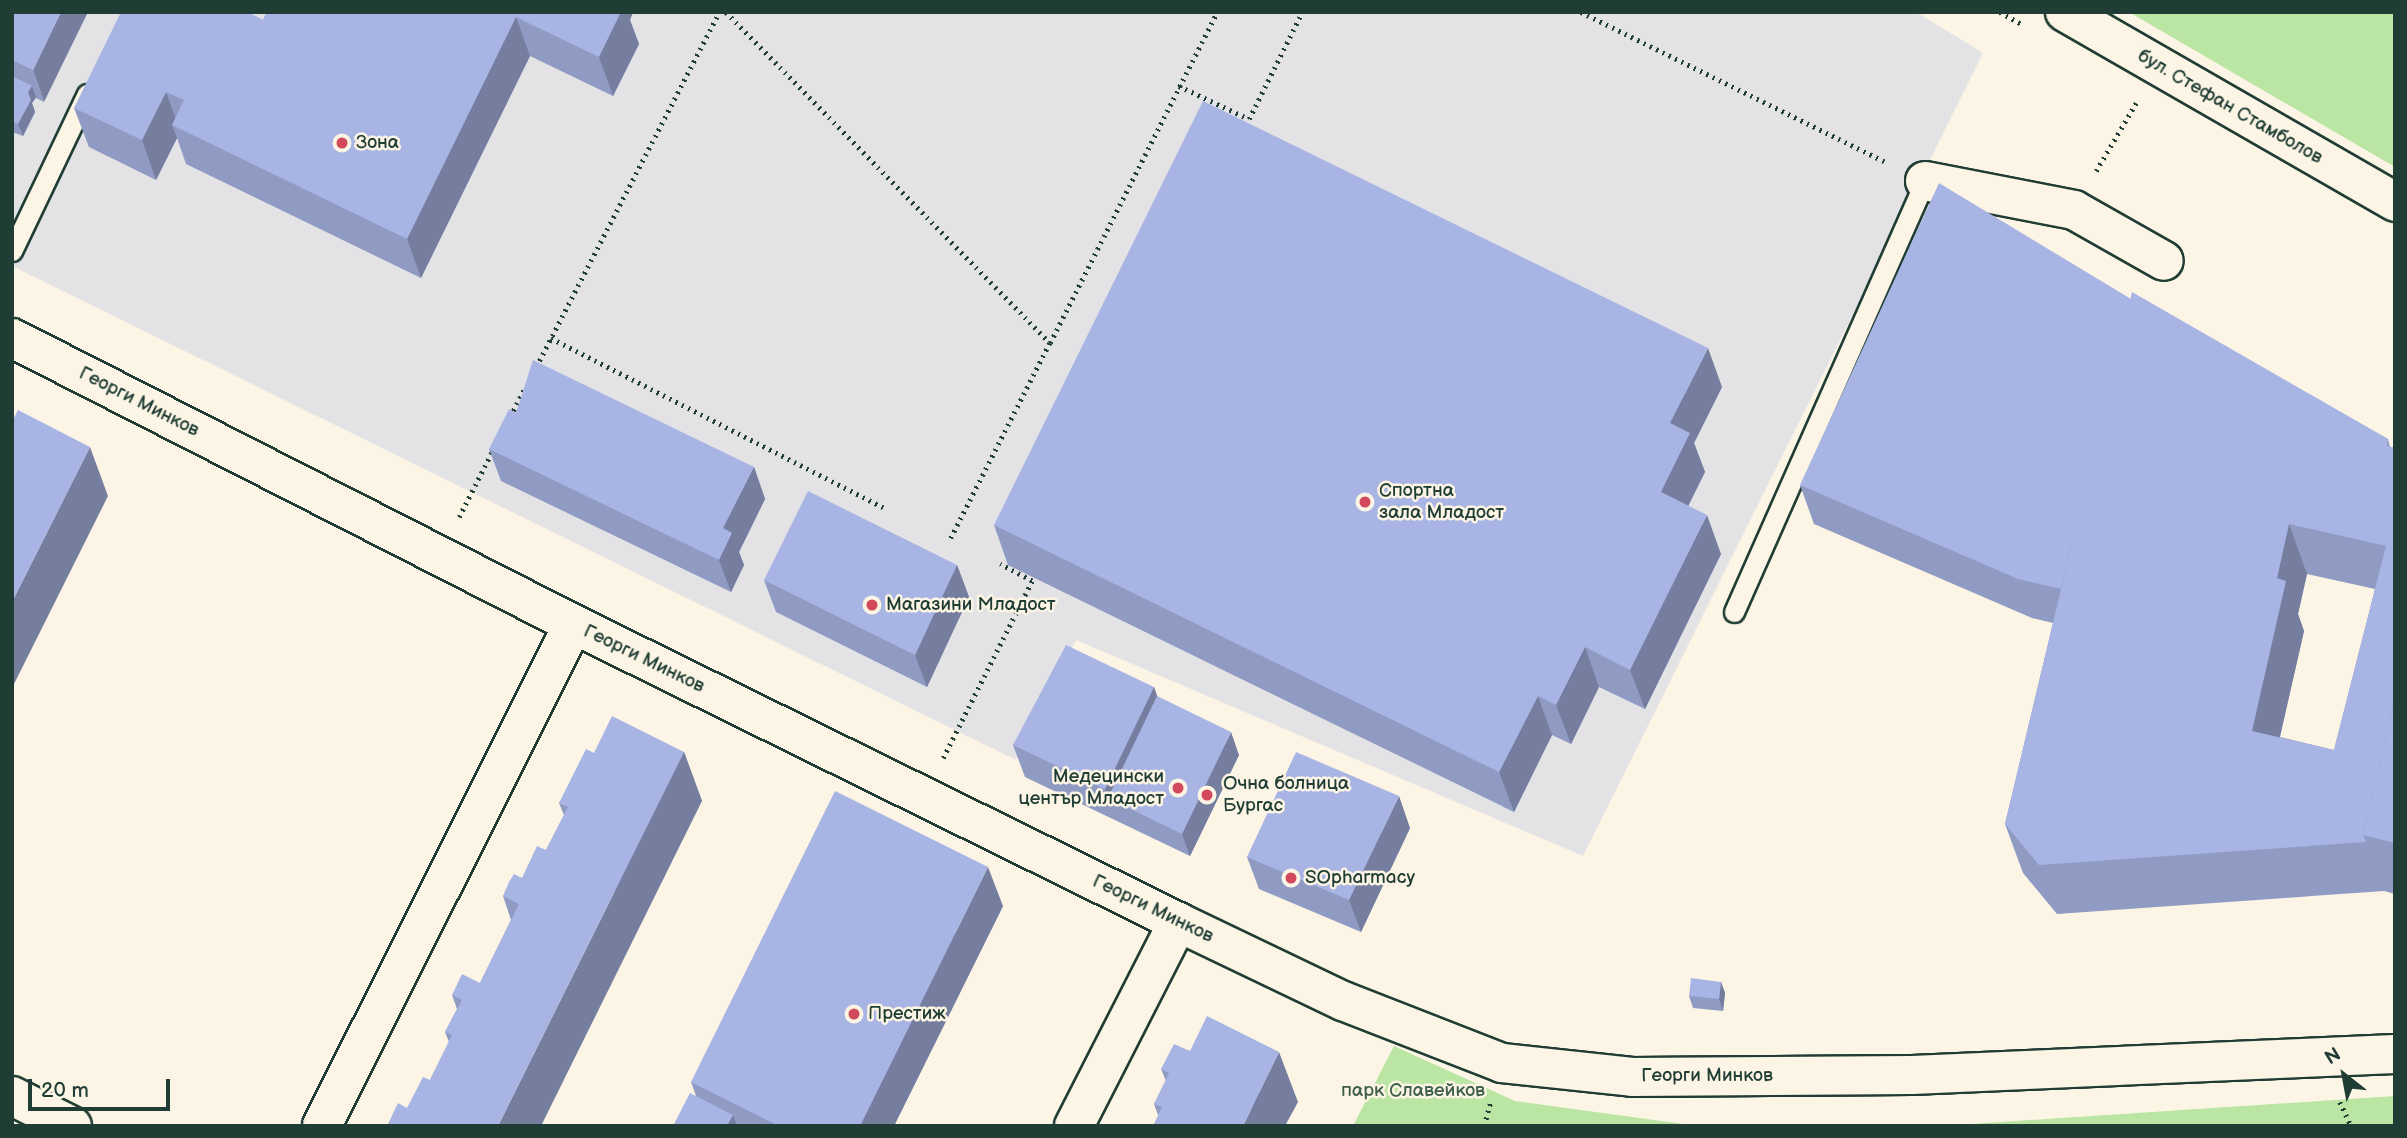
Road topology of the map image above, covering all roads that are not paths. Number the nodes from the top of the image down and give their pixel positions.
1 (2065, 12) edge
2 (98, 72) edge
3 (1925, 181) joint
4 (2395, 202) edge
5 (12, 251) edge
6 (2164, 261) dead end
7 (12, 338) edge
8 (1734, 612) dead end
9 (573, 624) junction
10 (1178, 922) junction
11 (2395, 1054) edge
12 (12, 1096) edge
13 (72, 1126) edge
14 (322, 1126) edge
15 (1074, 1126) edge

1 - 4 street, бул. Стефан Стамболов
2 - 5 lane
3 - 6 street
3 - 8 lane
7 - 9 street, Георги Минков
9 - 10 street, Георги Минков
9 - 14 street
10 - 11 street, Георги Минков
10 - 15 street
12 - 13 street

